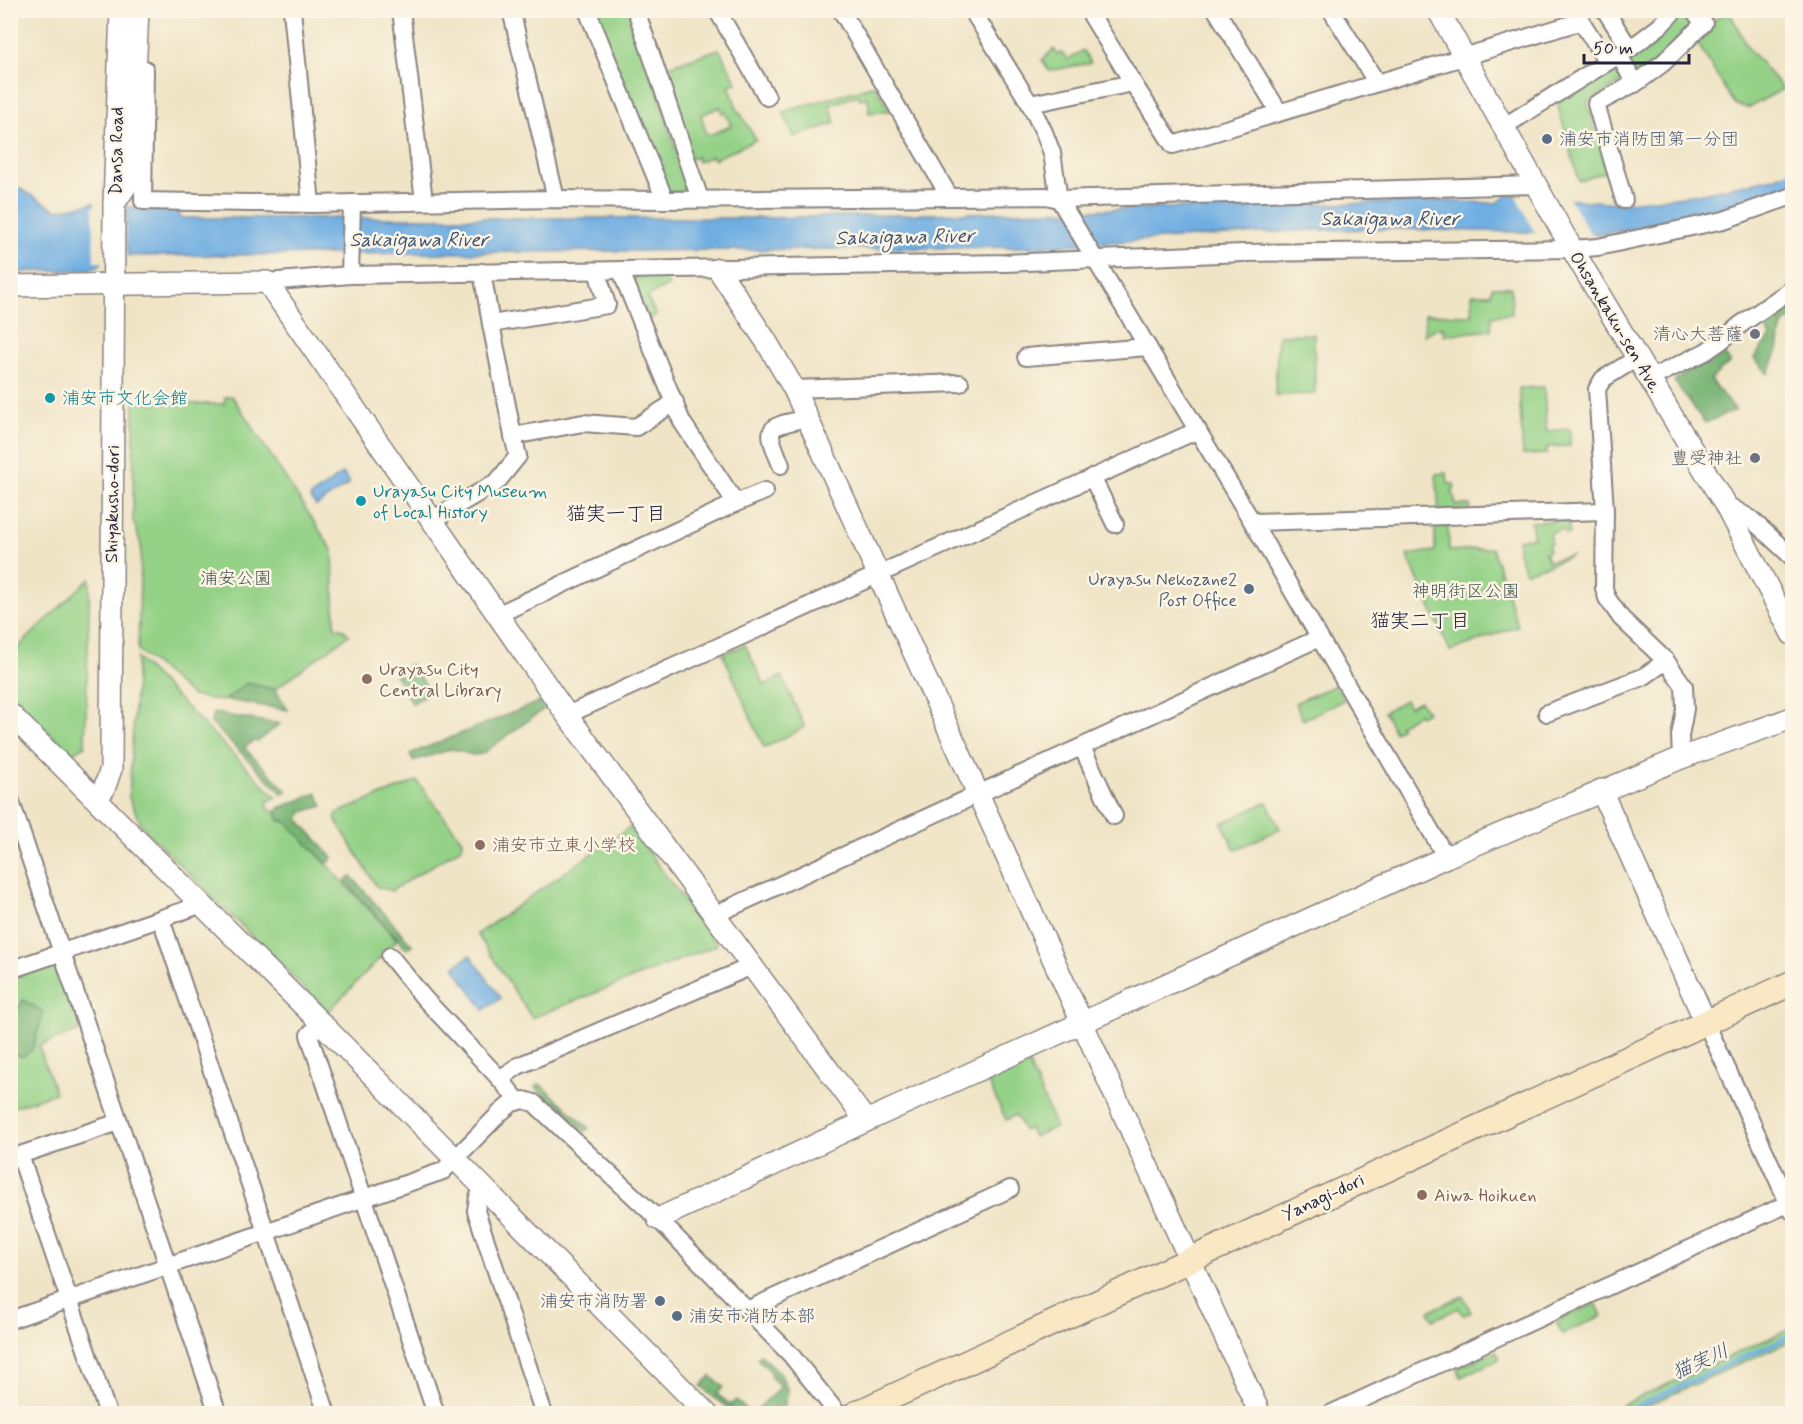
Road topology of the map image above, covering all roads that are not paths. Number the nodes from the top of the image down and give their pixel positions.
1 (121, 10) edge
2 (138, 10) edge
3 (292, 10) edge
4 (401, 10) edge
5 (511, 10) edge
6 (587, 10) edge
7 (636, 10) edge
8 (717, 10) edge
9 (841, 10) edge
10 (972, 10) edge
11 (1088, 10) edge
12 (1216, 10) edge
13 (1331, 10) edge
14 (1438, 10) edge
15 (1605, 10) edge
16 (1675, 10) edge
17 (1693, 10) edge
18 (1578, 16) edge
19 (136, 50) junction
20 (1618, 55) junction
21 (1464, 57) junction
22 (1133, 83) junction
23 (1377, 83) junction
24 (1635, 84) junction
25 (767, 97) dead end
26 (1030, 104) junction
27 (1279, 112) junction
28 (1503, 127) junction
29 (1539, 189) junction
30 (949, 196) junction
31 (1792, 196) edge
32 (556, 199) junction
33 (700, 199) junction
34 (665, 200) junction
35 (1624, 200) dead end
36 (424, 201) junction
37 (1061, 202) junction
38 (114, 204) junction
39 (311, 204) junction
40 (352, 208) junction
41 (1570, 245) junction
42 (1091, 252) junction
43 (350, 269) junction
44 (718, 269) junction
45 (623, 270) junction
46 (597, 271) junction
47 (482, 272) junction
48 (267, 282) junction
49 (114, 284) junction
50 (10, 286) edge
51 (1792, 289) edge
52 (491, 324) junction
53 (1148, 346) junction
54 (1026, 357) dead end
55 (1637, 358) junction
56 (1649, 379) junction
57 (960, 383) dead end
58 (794, 389) junction
59 (675, 402) junction
60 (807, 418) junction
61 (1198, 430) junction
62 (513, 436) junction
63 (774, 459) dead end
64 (1092, 477) junction
65 (765, 491) dead end
66 (736, 503) junction
67 (1724, 503) junction
68 (1605, 511) junction
69 (432, 520) junction
70 (1252, 522) junction
71 (1115, 524) dead end
72 (1792, 557) edge
73 (878, 574) junction
74 (497, 615) junction
75 (1792, 634) edge
76 (1319, 638) junction
77 (1666, 661) junction
78 (1547, 713) dead end
79 (10, 714) edge
80 (567, 715) junction
81 (1792, 718) edge
82 (1082, 747) junction
83 (1681, 758) junction
84 (1601, 790) junction
85 (979, 794) junction
86 (10, 799) edge
87 (96, 799) junction
88 (1114, 816) dead end
89 (1446, 857) junction
90 (200, 905) junction
91 (714, 915) junction
92 (161, 919) junction
93 (62, 953) junction
94 (390, 956) dead end
95 (752, 966) junction
96 (10, 970) edge
97 (1792, 983) edge
98 (321, 1023) junction
99 (1083, 1023) junction
100 (1706, 1023) junction
101 (500, 1079) junction
102 (518, 1101) junction
103 (866, 1121) junction
104 (119, 1122) junction
105 (15, 1156) edge
106 (455, 1160) junction
107 (1010, 1189) dead end
108 (484, 1190) junction
109 (365, 1200) junction
110 (1791, 1205) edge
111 (658, 1219) junction
112 (267, 1233) junction
113 (1189, 1259) junction
114 (168, 1266) junction
115 (70, 1300) junction
116 (747, 1310) junction
117 (10, 1320) edge
118 (108, 1413) edge
119 (218, 1413) edge
120 (327, 1413) edge
121 (436, 1413) edge
122 (544, 1413) edge
123 (707, 1413) edge
124 (838, 1413) edge
125 (855, 1413) edge
126 (1260, 1413) edge
127 (1330, 1413) edge

1 - 38 street, Dansa Road
2 - 19 street, Dansa Road
3 - 39 street
4 - 36 street
5 - 32 street
6 - 34 street
7 - 33 street
8 - 25 street
9 - 30 street
10 - 26 street
11 - 22 street
12 - 27 street
13 - 23 street
14 - 21 street, Ohsankaku-sen Ave.
15 - 20 street
16 - 20 street
17 - 24 street
18 - 20 street
18 - 21 street
19 - 38 street, Dansa Road
19 - 39 street
20 - 24 street
20 - 28 street
21 - 23 street
21 - 28 street, Ohsankaku-sen Ave.
22 - 26 street
22 - 27 street
23 - 27 street
24 - 35 street
26 - 37 street
28 - 29 street, Ohsankaku-sen Ave.
29 - 37 street
29 - 41 street, Ohsankaku-sen Ave.
30 - 33 street
30 - 37 street
31 - 41 street
32 - 34 street
32 - 36 street
33 - 34 street
36 - 40 street
37 - 42 street
38 - 49 street, Shiyakusho-dori
39 - 40 street
40 - 43 street
41 - 42 street
41 - 55 street, Ohsankaku-sen Ave.
42 - 44 street
42 - 53 street
43 - 47 street
43 - 48 street
44 - 45 street
44 - 58 street
45 - 46 street
45 - 59 street
46 - 47 street
46 - 52 street
47 - 52 street
48 - 49 street
48 - 69 street
49 - 50 street
49 - 87 street, Shiyakusho-dori
51 - 56 street
52 - 62 street
53 - 54 street
53 - 61 street
55 - 56 street, Ohsankaku-sen Ave.
55 - 68 street
56 - 67 street, Ohsankaku-sen Ave.
57 - 58 street
58 - 60 street
59 - 62 street
59 - 66 street
60 - 63 street
60 - 73 street
61 - 64 street
61 - 70 street
62 - 69 street
64 - 71 street
64 - 73 street
65 - 66 street
66 - 74 street
67 - 72 street
67 - 75 street, Ohsankaku-sen Ave.
68 - 70 street
68 - 77 street
69 - 74 street
70 - 76 street
73 - 80 street
73 - 85 street
74 - 80 street
76 - 82 street
76 - 89 street
77 - 78 street
77 - 83 street
79 - 87 street
80 - 91 street
81 - 83 street
82 - 85 street
82 - 88 street
83 - 84 street
84 - 89 street
84 - 100 street
85 - 91 street
85 - 99 street
86 - 93 street
87 - 90 street
89 - 99 street
90 - 92 street
90 - 98 street
91 - 95 street
92 - 93 street
92 - 112 street
93 - 96 street
93 - 104 street
94 - 101 street
95 - 101 street
95 - 103 street
97 - 100 main road, Yanagi-dori
98 - 106 street
98 - 109 street
99 - 103 street
99 - 113 street
100 - 110 street
100 - 113 main road, Yanagi-dori
101 - 102 street
102 - 106 street
102 - 111 street
103 - 111 street
104 - 105 street
104 - 114 street
105 - 115 street
106 - 108 street
106 - 109 street
107 - 116 street
108 - 122 street
108 - 123 street
109 - 112 street
109 - 121 street
110 - 127 street
111 - 116 street
112 - 114 street
112 - 120 street
113 - 125 main road, Yanagi-dori
113 - 126 street
114 - 115 street
114 - 119 street
115 - 117 street
115 - 118 street
116 - 124 street

